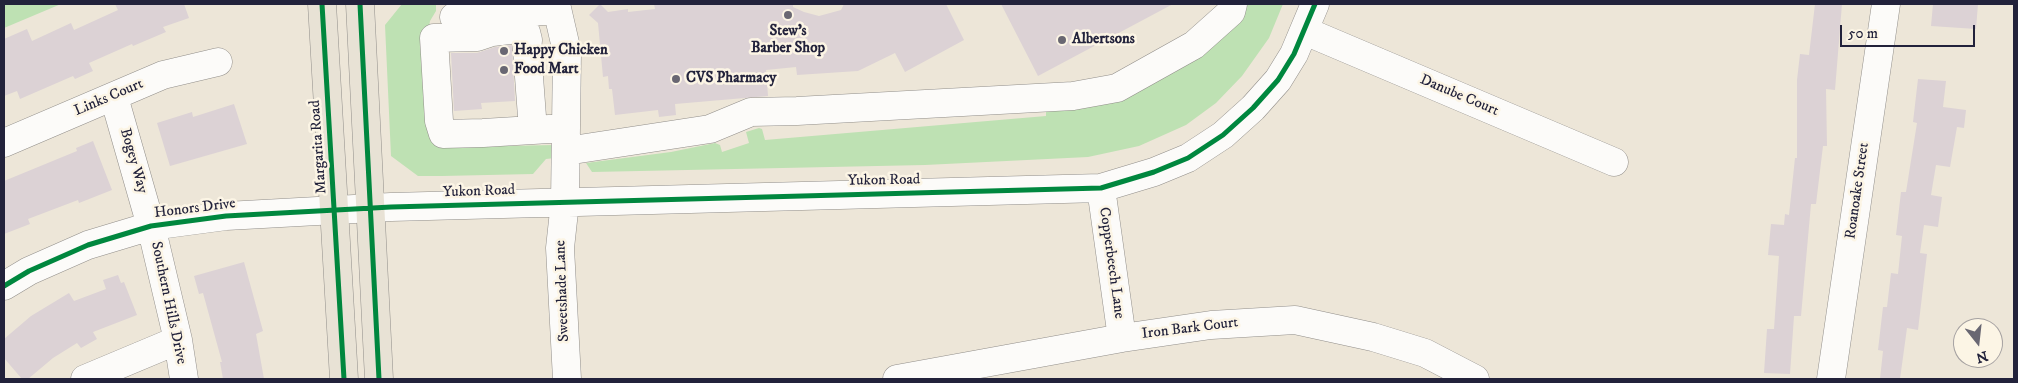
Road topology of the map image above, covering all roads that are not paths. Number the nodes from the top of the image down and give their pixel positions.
1 (322, 4) edge
2 (360, 4) edge
3 (1233, 4) edge
4 (1315, 4) edge
5 (1886, 4) edge
6 (557, 7) edge
7 (460, 24) edge
8 (1305, 31) junction
9 (218, 62) dead end
10 (114, 97) junction
11 (533, 130) junction
12 (566, 139) junction
13 (4, 143) edge
14 (1614, 162) dead end
15 (1101, 188) junction
16 (565, 202) junction
17 (371, 208) junction
18 (336, 210) junction
19 (151, 226) junction
20 (4, 286) edge
21 (1122, 338) junction
22 (178, 340) junction
23 (85, 379) edge
24 (184, 379) edge
25 (344, 379) edge
26 (379, 379) edge
27 (567, 379) edge
28 (897, 379) edge
29 (1475, 379) edge
30 (1831, 379) edge

1 - 18 main road, Margarita Road
2 - 17 main road
3 - 12 street
4 - 8 street, Yukon Road
5 - 30 street, Roanoake Street
6 - 7 street
6 - 12 street, Sweetshade Lane
7 - 11 street
7 - 11 street
8 - 14 street, Danube Court
8 - 15 street, Yukon Road
9 - 10 street, Links Court
10 - 13 street, Links Court
10 - 19 street, Bogey Way
11 - 12 street
12 - 16 street, Sweetshade Lane
15 - 16 street, Yukon Road
15 - 21 street, Copperbeech Lane
16 - 17 street, Yukon Road
16 - 27 street, Sweetshade Lane
17 - 18 street, Honors Drive
17 - 26 main road
18 - 19 street, Honors Drive
18 - 25 main road, Margarita Road
19 - 20 street, Honors Drive
19 - 22 street, Southern Hills Drive
21 - 28 street, Iron Bark Court
21 - 29 street, Iron Bark Court
22 - 23 street
22 - 24 street, Southern Hills Drive

